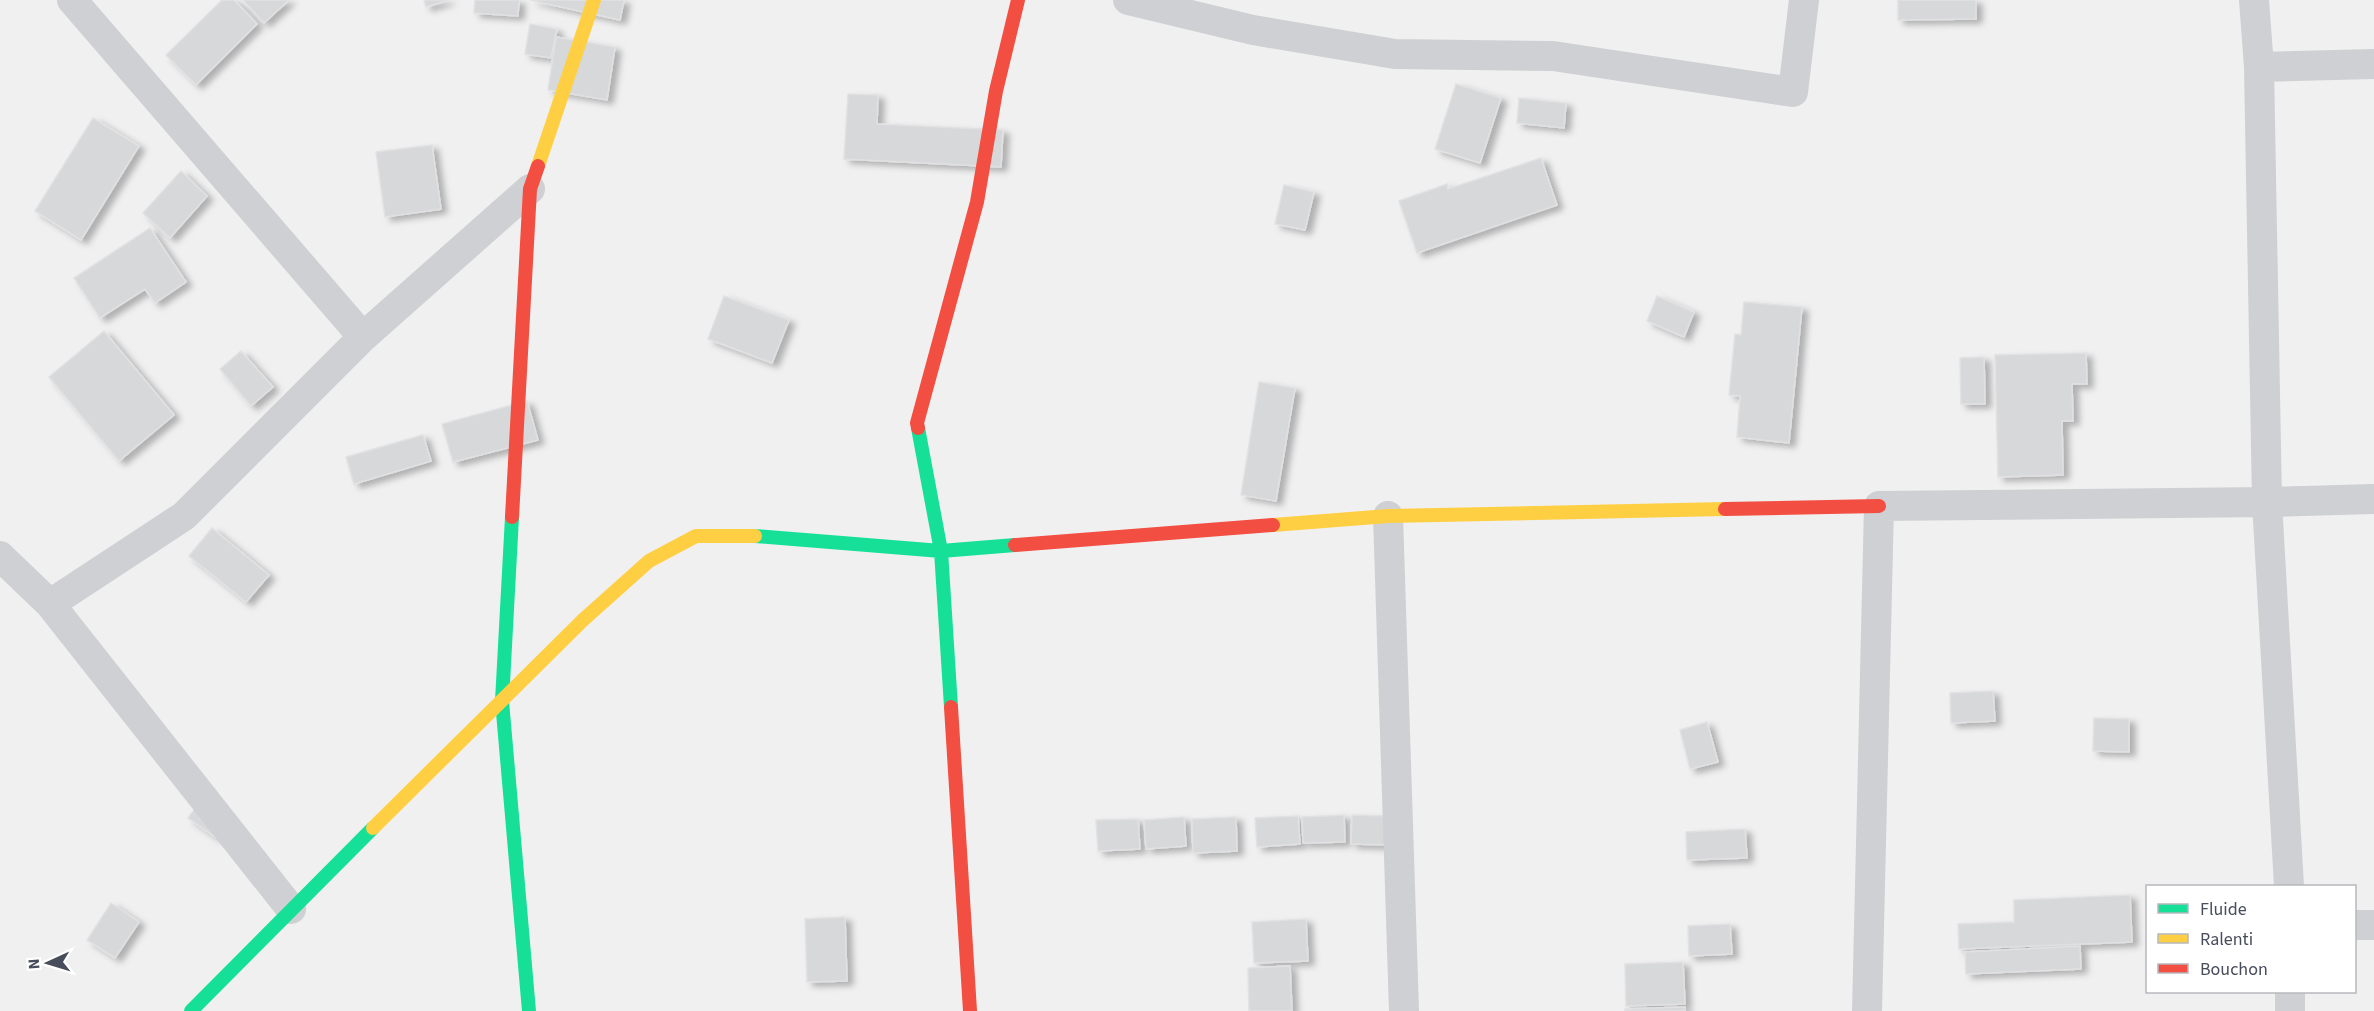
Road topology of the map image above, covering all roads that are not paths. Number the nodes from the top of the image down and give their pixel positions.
1 (72, 0) edge
2 (594, 0) edge
3 (1018, 0) edge
4 (1128, 0) edge
5 (1804, 0) edge
6 (2254, 0) edge
7 (2374, 64) edge
8 (2259, 67) junction
9 (530, 189) junction
10 (363, 337) junction
11 (2374, 499) edge
12 (2267, 502) junction
13 (1880, 506) junction
14 (1388, 516) junction
15 (941, 551) junction
16 (0, 556) edge
17 (50, 604) junction
18 (502, 701) junction
19 (2289, 885) edge
20 (291, 909) junction
21 (2356, 925) edge
22 (2374, 925) edge
23 (2290, 993) edge
24 (191, 1011) edge
25 (529, 1011) edge
26 (970, 1011) edge
27 (1404, 1011) edge
28 (1867, 1011) edge
29 (2290, 1011) edge

1 - 10 street
2 - 9 street
3 - 15 street
4 - 5 street
6 - 8 street
7 - 8 street
8 - 12 street
9 - 10 street
9 - 18 street
10 - 17 street
11 - 12 street
12 - 13 street
12 - 19 street
13 - 14 street
13 - 28 street
14 - 15 street
14 - 27 street
15 - 18 street
15 - 26 street
16 - 17 street
17 - 20 street
18 - 20 street
18 - 25 street
20 - 24 street
21 - 22 street
23 - 29 street

